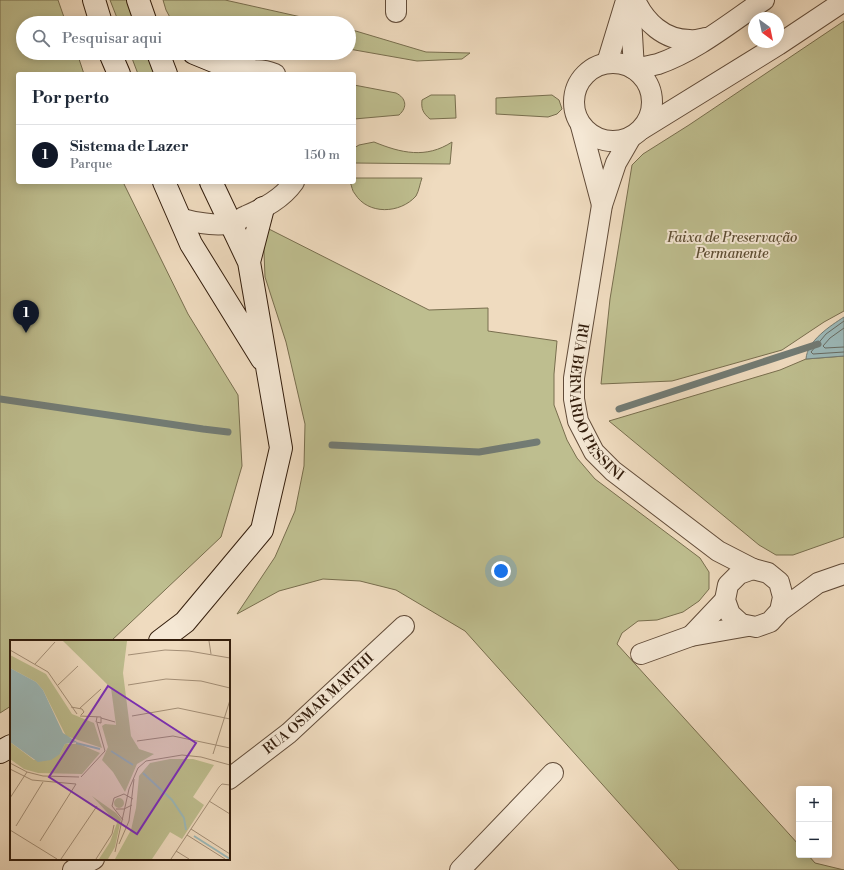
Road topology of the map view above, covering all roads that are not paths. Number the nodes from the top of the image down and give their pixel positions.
1 (94, 0) edge
2 (138, 0) edge
3 (626, 0) edge
4 (630, 0) edge
5 (634, 0) edge
6 (764, 0) edge
7 (844, 1) edge
8 (99, 16) edge
9 (144, 16) edge
10 (707, 38) junction
11 (113, 60) edge
12 (161, 60) edge
13 (211, 60) edge
14 (607, 64) junction
15 (634, 69) junction
16 (118, 72) edge
17 (165, 72) edge
18 (245, 72) edge
19 (269, 72) edge
20 (582, 126) junction
21 (636, 133) junction
22 (165, 184) edge
23 (212, 184) edge
24 (292, 184) edge
25 (602, 205) junction
26 (263, 208) junction
27 (179, 218) junction
28 (231, 223) junction
29 (249, 262) junction
30 (268, 368) junction
31 (718, 551) junction
32 (753, 569) junction
33 (844, 574) edge
34 (779, 582) junction
35 (818, 583) junction
36 (727, 592) junction
37 (780, 611) junction
38 (404, 626) dead end
39 (748, 626) junction
40 (691, 636) junction
41 (161, 640) edge
42 (641, 654) dead end
43 (10, 747) edge
44 (0, 752) edge
45 (553, 773) dead end
46 (230, 777) edge
47 (92, 860) edge
48 (73, 870) edge
49 (460, 870) edge

1 - 8 street
2 - 9 street
3 - 14 street
4 - 15 street
5 - 10 street
6 - 10 street
7 - 21 street
10 - 15 street
11 - 16 street
12 - 17 street
13 - 18 street
14 - 15 street
14 - 20 street
15 - 21 street
18 - 19 street
20 - 21 street
20 - 25 street, RUA BERNARDO PESSINI
21 - 25 street, RUA BERNARDO PESSINI
22 - 27 street
23 - 28 street
24 - 26 street
25 - 31 street, RUA BERNARDO PESSINI
26 - 28 street
26 - 29 street
27 - 28 street
27 - 30 street
28 - 29 street
29 - 30 street
30 - 41 street
31 - 32 street, RUA BERNARDO PESSINI
31 - 36 street
32 - 34 street
32 - 36 street
33 - 35 street
34 - 35 street
34 - 37 street
35 - 37 street
36 - 39 street
36 - 40 street
37 - 39 street
38 - 46 street, RUA OSMAR MARTHI
39 - 40 street
40 - 42 street
43 - 44 street
45 - 49 street
47 - 48 street

